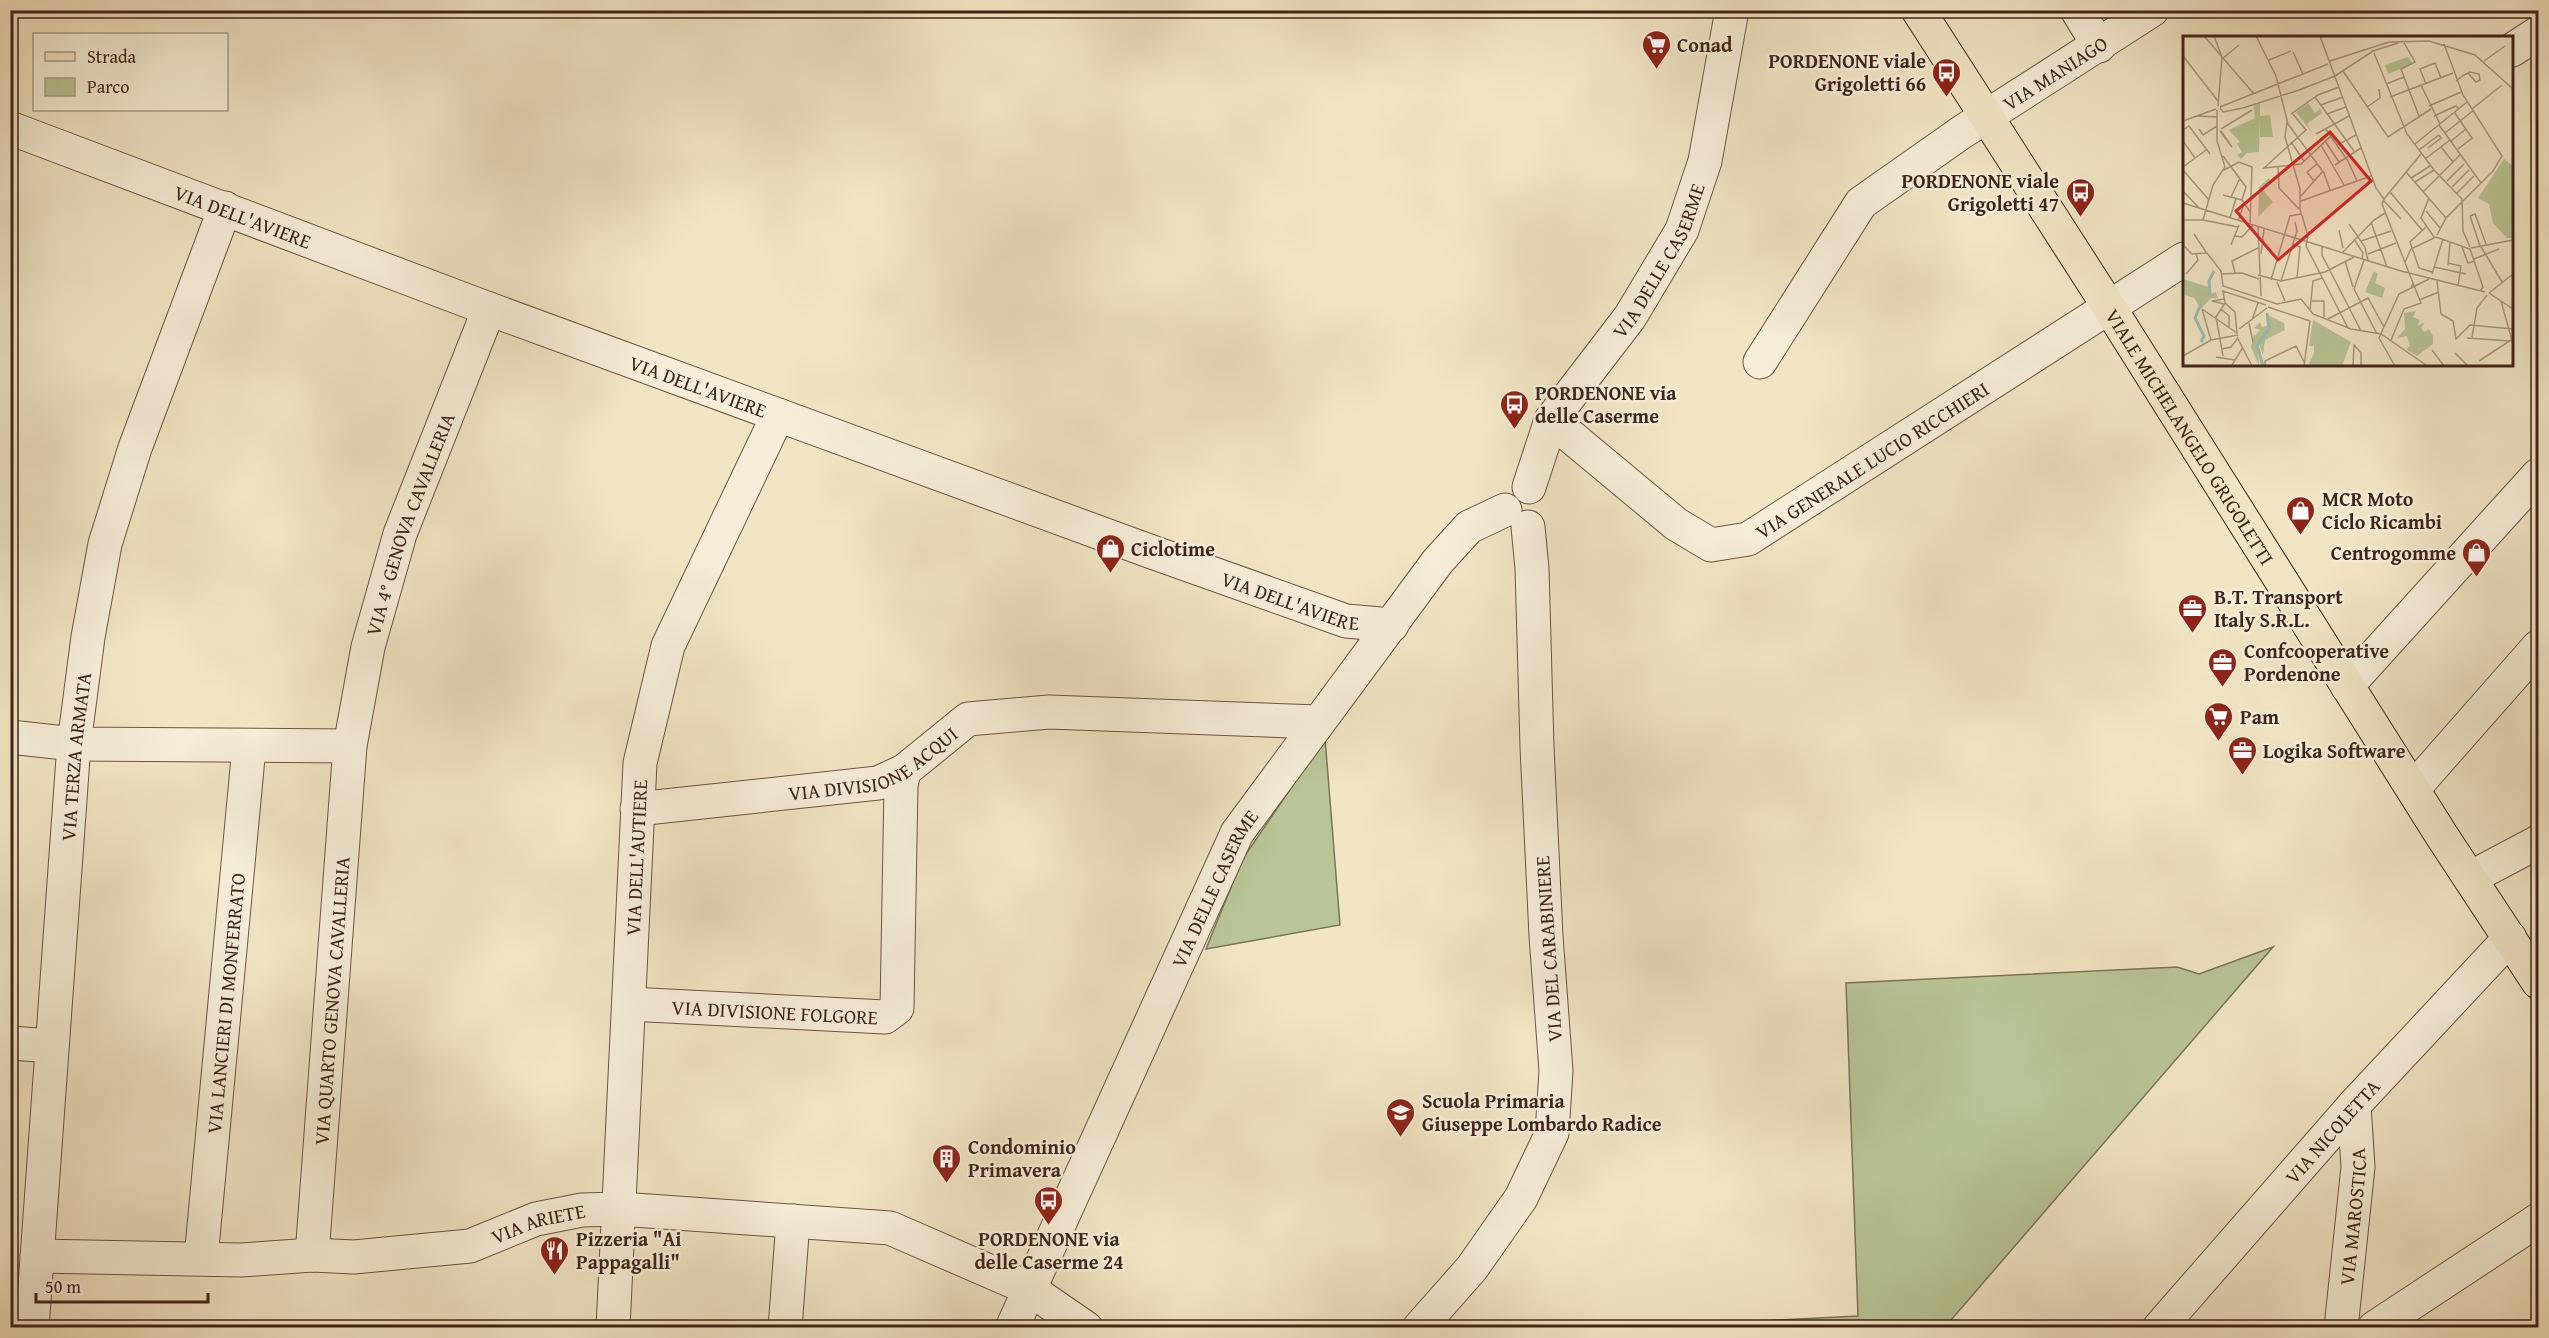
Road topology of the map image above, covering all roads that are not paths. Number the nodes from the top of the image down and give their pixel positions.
1 (1732, 10) edge
2 (1918, 10) edge
3 (2077, 10) edge
4 (2152, 10) edge
5 (2538, 33) edge
6 (2100, 46) junction
7 (2513, 49) edge
8 (1987, 118) junction
9 (10, 128) edge
10 (225, 208) junction
11 (2183, 260) edge
12 (2109, 307) junction
13 (489, 309) junction
14 (1760, 363) dead end
15 (778, 416) junction
16 (1551, 420) junction
17 (2538, 475) edge
18 (1516, 519) junction
19 (1392, 625) junction
20 (2538, 647) edge
21 (2347, 686) junction
22 (1318, 722) junction
23 (10, 737) edge
24 (74, 744) junction
25 (350, 746) junction
26 (249, 747) junction
27 (904, 771) junction
28 (2413, 789) junction
29 (637, 809) junction
30 (2538, 842) edge
31 (2470, 878) junction
32 (2510, 938) junction
33 (2538, 982) edge
34 (629, 1004) junction
35 (10, 1043) edge
36 (52, 1046) junction
37 (2354, 1105) junction
38 (620, 1209) junction
39 (2538, 1220) edge
40 (793, 1221) junction
41 (37, 1256) junction
42 (312, 1256) junction
43 (201, 1258) junction
44 (1028, 1288) junction
45 (32, 1328) edge
46 (613, 1328) edge
47 (785, 1328) edge
48 (1012, 1328) edge
49 (1086, 1328) edge
50 (1419, 1328) edge
51 (2159, 1328) edge
52 (2341, 1328) edge
53 (2374, 1328) edge

1 - 16 street, VIA DELLE CASERME
2 - 8 main road, VIALE MICHELANGELO GRIGOLETTI
3 - 6 street
4 - 6 street, VIA MANIAGO
5 - 7 street
6 - 8 street, VIA MANIAGO
8 - 12 main road, VIALE MICHELANGELO GRIGOLETTI
8 - 14 street, VIA MANIAGO
9 - 10 street, VIA DELL'AVIERE
10 - 13 street, VIA DELL'AVIERE
10 - 24 street, VIA TERZA ARMATA
11 - 12 street, VIA GENERALE LUCIO RICCHIERI
12 - 16 street, VIA GENERALE LUCIO RICCHIERI
12 - 21 main road, VIALE MICHELANGELO GRIGOLETTI
13 - 15 street, VIA DELL'AVIERE
13 - 25 street, VIA 4° GENOVA CAVALLERIA
15 - 19 street, VIA DELL'AVIERE
15 - 29 street, VIA DELL'AUTIERE
16 - 18 street, VIA DELLE CASERME
17 - 21 street
18 - 19 street, VIA DELLE CASERME
18 - 50 street, VIA DEL CARABINIERE
19 - 22 street, VIA DELLE CASERME
20 - 28 street
21 - 28 main road, VIALE MICHELANGELO GRIGOLETTI
22 - 27 street, VIA DIVISIONE ACQUI
22 - 44 street, VIA DELLE CASERME
23 - 24 street
24 - 26 street
24 - 36 street, VIA TERZA ARMATA
25 - 26 street
25 - 42 street, VIA QUARTO GENOVA CAVALLERIA
26 - 43 street, VIA LANCIERI DI MONFERRATO
27 - 29 street, VIA DIVISIONE ACQUI
27 - 34 street, VIA DIVISIONE FOLGORE
28 - 31 main road, VIALE MICHELANGELO GRIGOLETTI
29 - 34 street, VIA DELL'AUTIERE
30 - 31 street
31 - 32 main road, VIALE MICHELANGELO GRIGOLETTI
32 - 33 main road, VIALE MICHELANGELO GRIGOLETTI
32 - 37 street, VIA NICOLETTA
34 - 38 street, VIA DELL'AUTIERE
35 - 36 street
36 - 41 street, VIA TERZA ARMATA
37 - 51 street, VIA NICOLETTA
37 - 52 street, VIA MAROSTICA
38 - 40 street, VIA ARIETE
38 - 42 street, VIA ARIETE
38 - 46 street, VIA DELL'AUTIERE
39 - 53 street
40 - 44 street, VIA ARIETE
40 - 47 street
41 - 43 street, VIA ARIETE
41 - 45 street, VIA TERZA ARMATA
42 - 43 street, VIA ARIETE
44 - 48 street, VIA DELLE CASERME
44 - 49 street, VIA ARIETE

